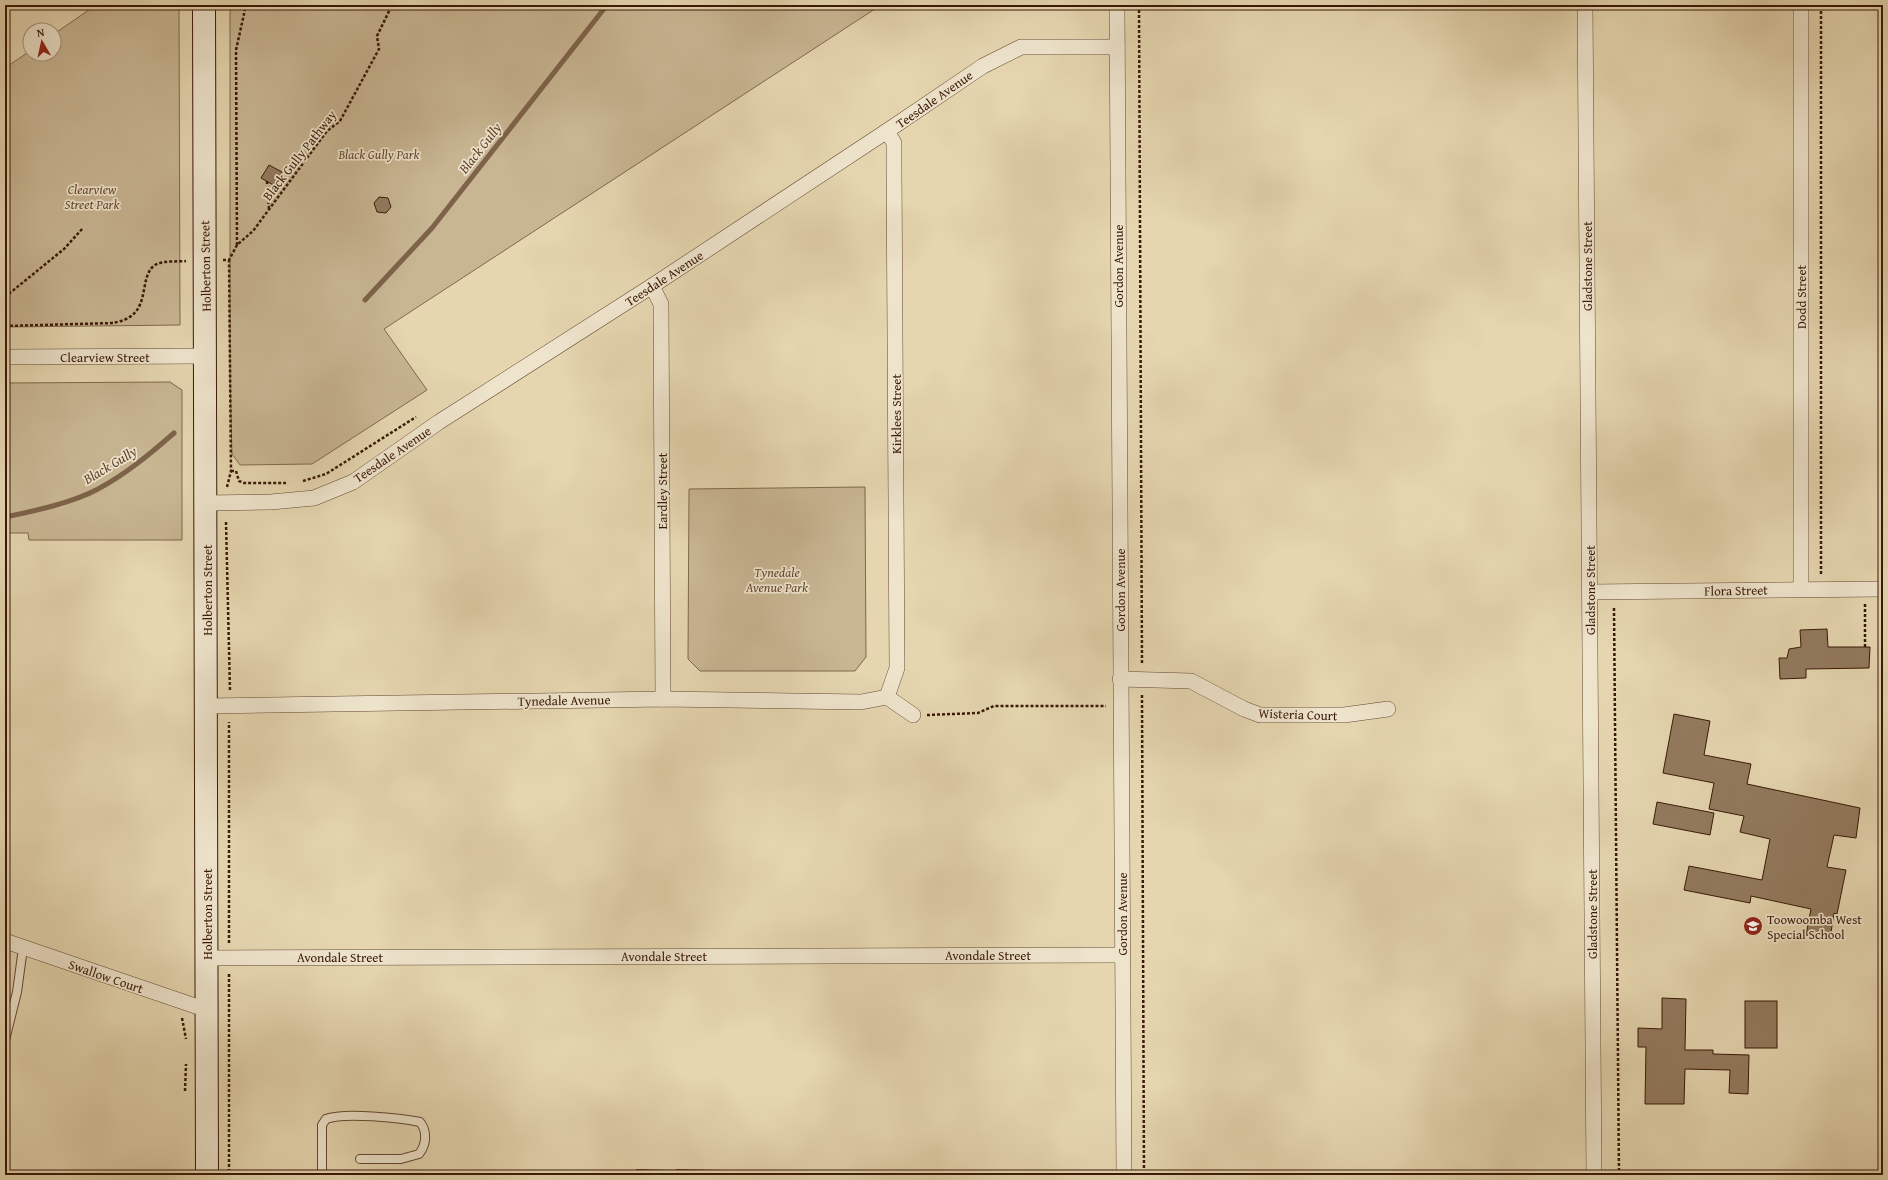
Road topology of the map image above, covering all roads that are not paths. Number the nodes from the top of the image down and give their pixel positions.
1 (204, 5) edge
2 (1117, 5) edge
3 (1585, 5) edge
4 (1801, 5) edge
5 (1117, 47) junction
6 (887, 131) junction
7 (652, 286) junction
8 (206, 356) junction
9 (5, 357) edge
10 (206, 502) junction
11 (1801, 589) junction
12 (1883, 589) edge
13 (1590, 592) junction
14 (1120, 679) junction
15 (887, 697) junction
16 (663, 699) junction
17 (207, 706) junction
18 (1388, 709) dead end
19 (913, 715) road end
20 (5, 942) edge
21 (23, 948) junction
22 (1122, 955) junction
23 (206, 958) junction
24 (207, 1010) junction
25 (5, 1040) edge
26 (360, 1159) dead end
27 (638, 1174) edge
28 (207, 1175) edge
29 (322, 1175) edge
30 (578, 1175) edge
31 (678, 1175) edge
32 (726, 1175) edge
33 (1124, 1175) edge
34 (1594, 1175) edge

1 - 8 main road, Holberton Street
2 - 5 street, Gordon Avenue
3 - 13 street, Gladstone Street
4 - 11 street, Dodd Street
5 - 6 street, Teesdale Avenue
5 - 14 street, Gordon Avenue
6 - 7 street, Teesdale Avenue
6 - 15 street, Kirklees Street
7 - 10 street, Teesdale Avenue
7 - 16 street, Eardley Street
8 - 9 street, Clearview Street
8 - 10 main road, Holberton Street
10 - 17 main road, Holberton Street
11 - 12 street, Flora Street
11 - 13 street, Flora Street
13 - 34 street, Gladstone Street
14 - 18 street, Wisteria Court
14 - 22 street, Gordon Avenue
15 - 16 street, Tynedale Avenue
15 - 19 street
16 - 17 street, Tynedale Avenue
17 - 23 main road, Holberton Street
20 - 21 street, Swallow Court
21 - 24 street, Swallow Court
21 - 25 lane
22 - 23 street, Avondale Street
22 - 33 street, Gordon Avenue
23 - 24 main road, Holberton Street
24 - 28 main road, Holberton Street
26 - 29 lane
27 - 30 lane
27 - 31 lane
31 - 32 lane

